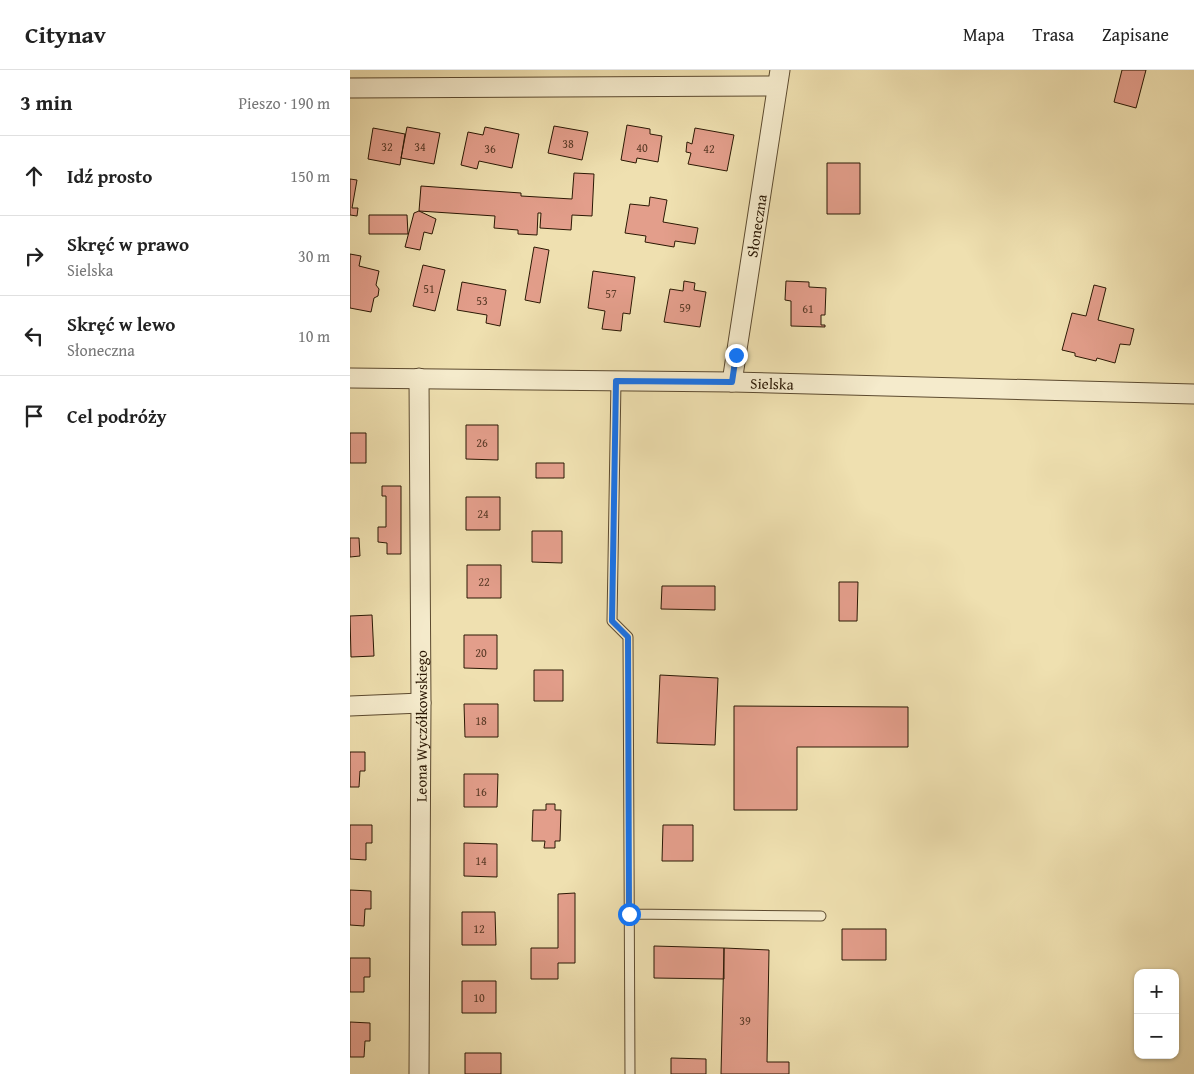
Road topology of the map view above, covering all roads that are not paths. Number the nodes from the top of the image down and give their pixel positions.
1 (461, 78) edge
2 (778, 78) edge
3 (350, 88) edge
4 (350, 378) edge
5 (420, 378) junction
6 (616, 381) junction
7 (732, 382) junction
8 (1194, 394) edge
9 (421, 703) junction
10 (350, 706) edge
11 (629, 914) junction
12 (821, 916) dead end
13 (419, 1074) edge
14 (630, 1074) edge

1 - 2 street
1 - 3 street
2 - 7 street, Słoneczna
4 - 5 street, Sielska
5 - 6 street, Sielska
5 - 9 street, Leona Wyczółkowskiego
6 - 7 street, Sielska
6 - 11 lane
7 - 8 street, Sielska
9 - 10 street
9 - 13 street, Leona Wyczółkowskiego
11 - 12 lane
11 - 14 lane

